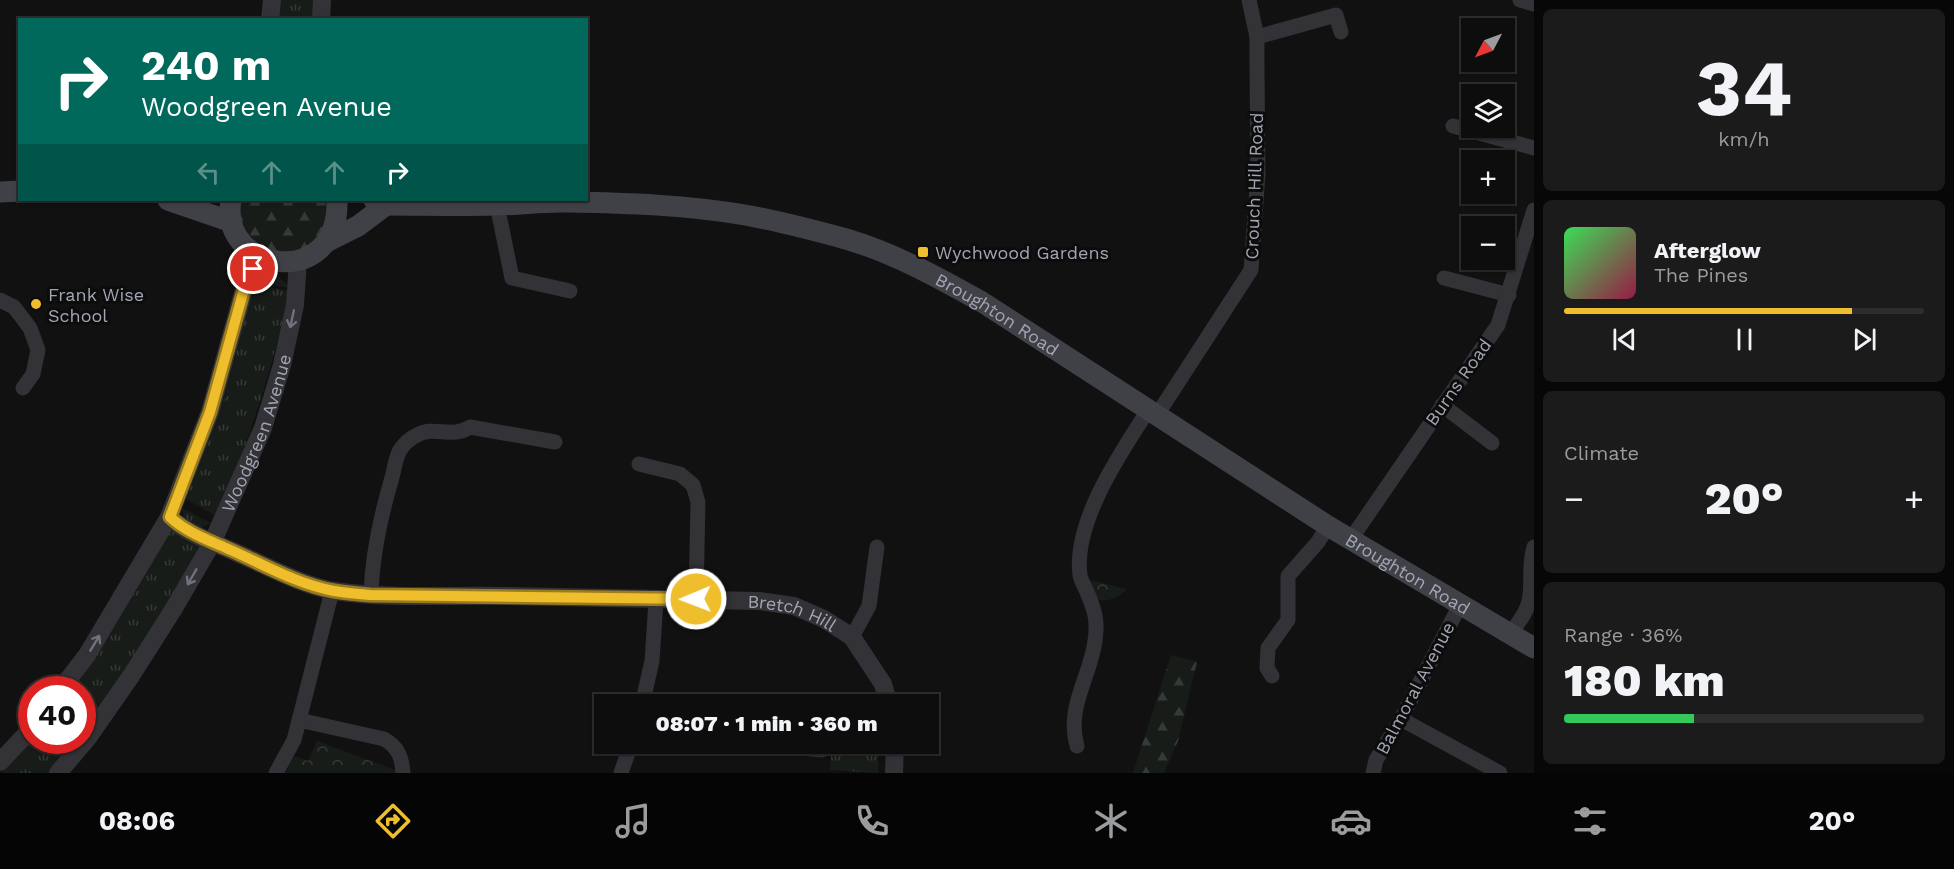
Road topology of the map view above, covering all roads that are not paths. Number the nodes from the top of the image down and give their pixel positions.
1 (272, 0) edge
2 (322, 0) edge
3 (1249, 0) edge
4 (1520, 0) edge
5 (1534, 4) edge
6 (270, 18) edge
7 (321, 18) edge
8 (1341, 32) dead end
9 (1257, 37) junction
10 (1453, 126) dead end
11 (1534, 148) edge
12 (18, 191) edge
13 (0, 192) edge
14 (171, 201) edge
15 (231, 201) edge
16 (336, 201) edge
17 (380, 202) edge
18 (497, 205) junction
19 (1534, 210) edge
20 (232, 222) junction
21 (326, 242) junction
22 (260, 257) junction
23 (298, 260) junction
24 (1444, 278) dead end
25 (570, 291) dead end
26 (1509, 295) junction
27 (0, 300) edge
28 (23, 388) dead end
29 (1442, 405) junction
30 (1153, 412) junction
31 (555, 442) dead end
32 (1492, 443) dead end
33 (639, 464) dead end
34 (170, 517) junction
35 (1328, 526) junction
36 (1351, 539) junction
37 (212, 543) junction
38 (877, 547) dead end
39 (1534, 547) edge
40 (332, 591) junction
41 (370, 595) junction
42 (696, 599) junction
43 (656, 600) junction
44 (1460, 605) junction
45 (1510, 634) junction
46 (852, 637) junction
47 (1534, 648) edge
48 (71, 676) edge
49 (1272, 676) dead end
50 (644, 694) edge
51 (886, 694) edge
52 (1401, 719) junction
53 (299, 720) junction
54 (18, 743) edge
55 (1077, 746) dead end
56 (628, 754) edge
57 (895, 754) edge
58 (0, 762) edge
59 (58, 773) edge
60 (276, 773) edge
61 (403, 773) edge
62 (621, 773) edge
63 (894, 773) edge
64 (1373, 773) edge
65 (1500, 773) edge

1 - 6 street
2 - 7 street
3 - 9 street, Crouch Hill Road
4 - 5 street
8 - 9 street
9 - 30 street, Crouch Hill Road
10 - 11 street
12 - 13 main road
14 - 20 main road
15 - 20 main road
16 - 21 main road
17 - 18 main road, Broughton Road
17 - 21 main road
18 - 25 street
18 - 30 main road, Broughton Road
19 - 26 street, Burns Road
20 - 22 main road
21 - 23 main road
22 - 23 main road
22 - 34 street
23 -> 37 street, Woodgreen Avenue
24 - 26 street
26 - 29 street, Burns Road
27 - 28 street
29 - 32 street
29 - 36 street, Burns Road
30 - 35 main road, Broughton Road
30 - 55 street, Crouch Hill Road
31 - 41 street
33 - 42 street
34 - 37 street, Bretch Hill
48 -> 34 street
35 - 36 main road, Broughton Road
35 - 49 street
36 - 44 main road, Broughton Road
37 - 40 street, Bretch Hill
37 -> 59 street, Woodgreen Avenue
38 - 46 street, Bretch Hill
39 - 45 street
40 - 41 street, Bretch Hill
40 - 53 street
41 - 43 street, Bretch Hill
42 - 43 street, Bretch Hill
42 - 46 street, Bretch Hill
43 - 50 street
44 - 45 main road, Broughton Road
44 - 52 street, Balmoral Avenue
45 - 47 main road, Broughton Road
46 - 51 street, Bretch Hill
52 - 64 street, Balmoral Avenue
52 - 65 street
53 - 60 street
53 - 61 street
54 - 58 street
56 - 62 street
57 - 63 street

